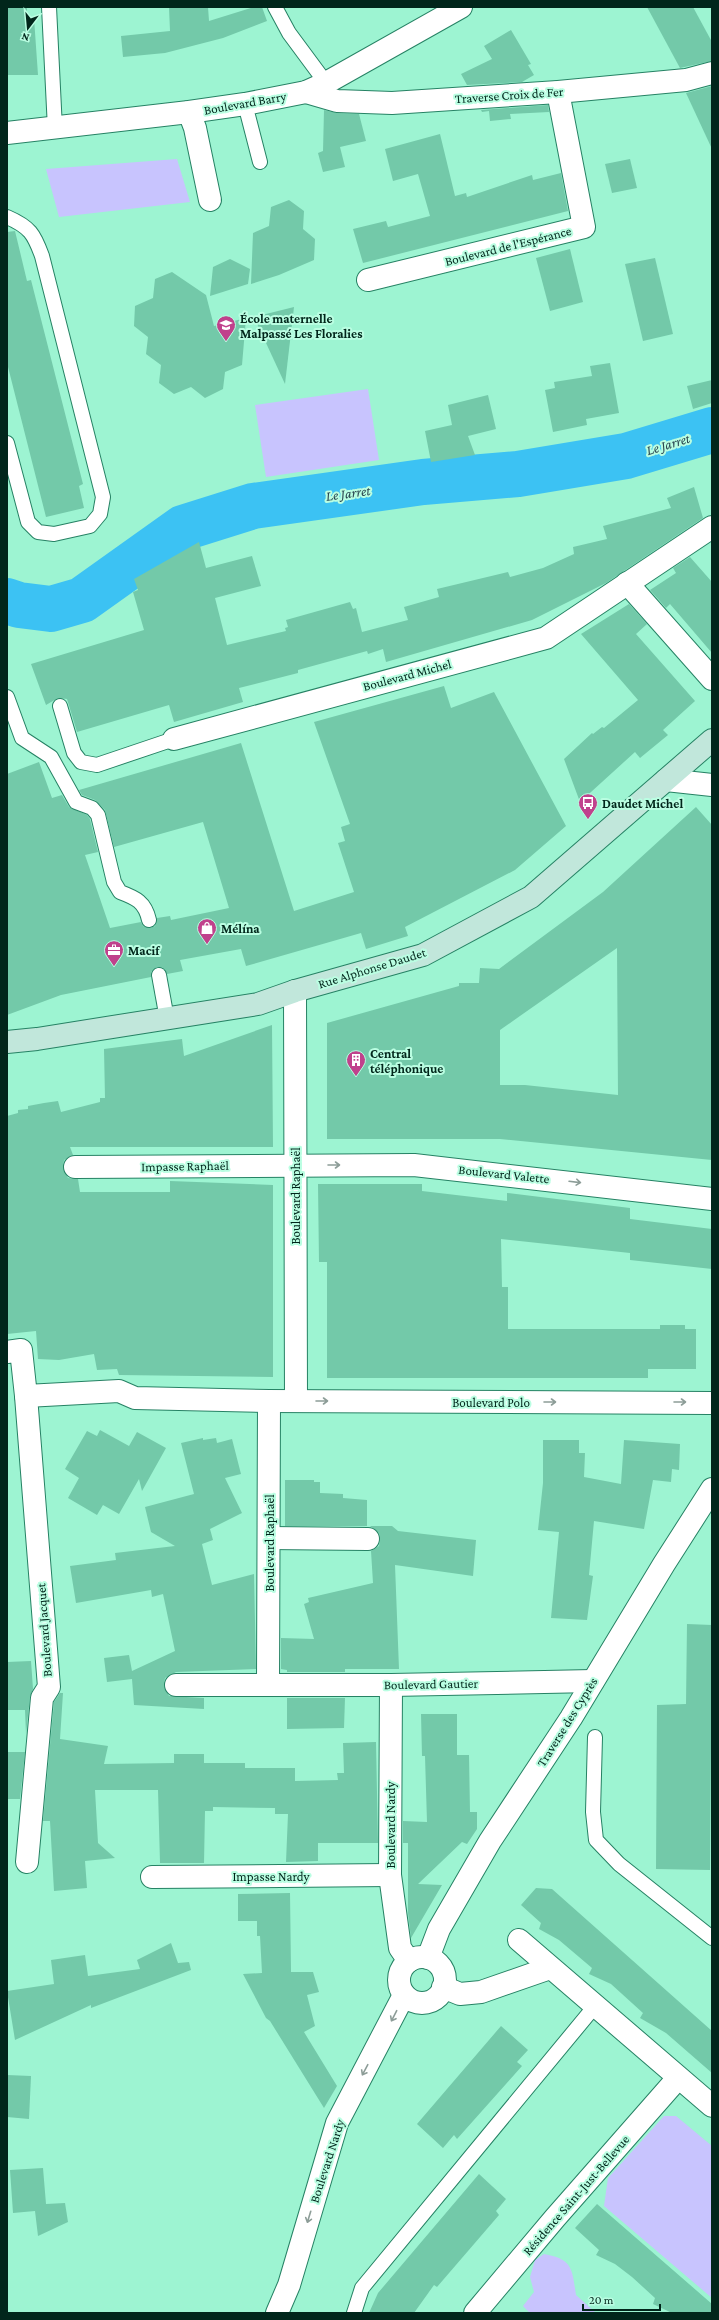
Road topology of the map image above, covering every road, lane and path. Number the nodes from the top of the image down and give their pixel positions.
1 (49, 7) edge
2 (275, 7) edge
3 (461, 7) edge
4 (712, 73) edge
5 (326, 83) junction
6 (306, 92) junction
7 (558, 92) junction
8 (245, 104) junction
9 (189, 112) junction
10 (55, 128) junction
11 (7, 133) edge
12 (260, 162) dead end
13 (210, 200) dead end
14 (7, 217) edge
15 (368, 280) dead end
16 (7, 443) edge
17 (712, 527) edge
18 (627, 583) junction
19 (712, 679) edge
20 (7, 697) edge
21 (60, 706) dead end
22 (174, 738) joint
23 (712, 740) edge
24 (666, 780) junction
25 (712, 786) edge
26 (149, 920) dead end
27 (159, 975) dead end
28 (295, 991) junction
29 (168, 1019) junction
30 (38, 1039) junction
31 (7, 1042) edge
32 (7, 1053) edge
33 (295, 1164) junction
34 (75, 1167) dead end
35 (712, 1199) edge
36 (7, 1352) edge
37 (26, 1396) junction
38 (269, 1401) junction
39 (296, 1401) junction
40 (712, 1403) edge
41 (712, 1489) edge
42 (269, 1538) junction
43 (368, 1539) dead end
44 (593, 1681) junction
45 (176, 1685) dead end
46 (268, 1685) junction
47 (391, 1685) junction
48 (596, 1736) dead end
49 (27, 1862) dead end
50 (390, 1875) junction
51 (152, 1877) dead end
52 (712, 1938) edge
53 (519, 1940) dead end
54 (419, 1959) junction
55 (550, 1968) junction
56 (444, 1987) junction
57 (404, 1995) junction
58 (595, 2006) junction
59 (678, 2078) junction
60 (712, 2106) edge
61 (277, 2313) edge
62 (354, 2313) edge
63 (475, 2313) edge

1 - 10 lane
2 - 5 lane
3 - 5 street, Boulevard Barry
4 - 7 street, Traverse Croix de Fer
5 - 6 street, Boulevard Barry
6 - 7 street, Traverse Croix de Fer
6 - 8 street, Boulevard Barry
7 - 15 street, Boulevard de l'Espérance
8 - 9 street, Boulevard Barry
8 - 12 lane
9 - 10 street, Boulevard Barry
9 - 13 street
10 - 11 street, Boulevard Barry
14 - 16 lane
17 - 18 street, Boulevard Michel
18 - 19 street
18 - 22 street, Boulevard Michel
20 - 26 lane
21 - 22 lane
23 - 24 street, Rue Alphonse Daudet
24 - 25 street
24 - 28 street, Rue Alphonse Daudet
27 - 29 lane
28 - 29 street, Rue Alphonse Daudet
28 - 33 street, Boulevard Raphaël
29 - 30 street, Rue Alphonse Daudet
30 - 31 street, Rue Alphonse Daudet
30 - 32 street, Rue Alphonse Daudet
33 - 34 street, Impasse Raphaël
33 -> 35 street, Boulevard Valette
33 - 39 street, Boulevard Raphaël
36 - 37 street, Boulevard Jacquet
37 - 38 street, Boulevard Polo
37 - 49 street, Boulevard Jacquet
38 - 39 street, Boulevard Polo
38 - 42 street, Boulevard Raphaël
39 -> 40 street, Boulevard Polo
41 - 44 street, Traverse des Cyprès
42 - 43 street
42 - 46 street, Boulevard Raphaël
44 - 47 street, Boulevard Gautier
44 - 54 street, Traverse des Cyprès
45 - 46 street, Boulevard Gautier
46 - 47 street, Boulevard Gautier
47 - 50 street, Boulevard Nardy
48 - 52 lane
50 - 51 street, Impasse Nardy
50 - 54 street, Boulevard Nardy
53 - 55 street
54 - 56 street
54 - 57 street
55 - 56 street
55 - 58 street
56 - 57 street
57 -> 61 street, Boulevard Nardy
58 - 59 street
58 - 62 lane
59 - 60 street
59 - 63 street, Résidence Saint-Just-Bellevue

